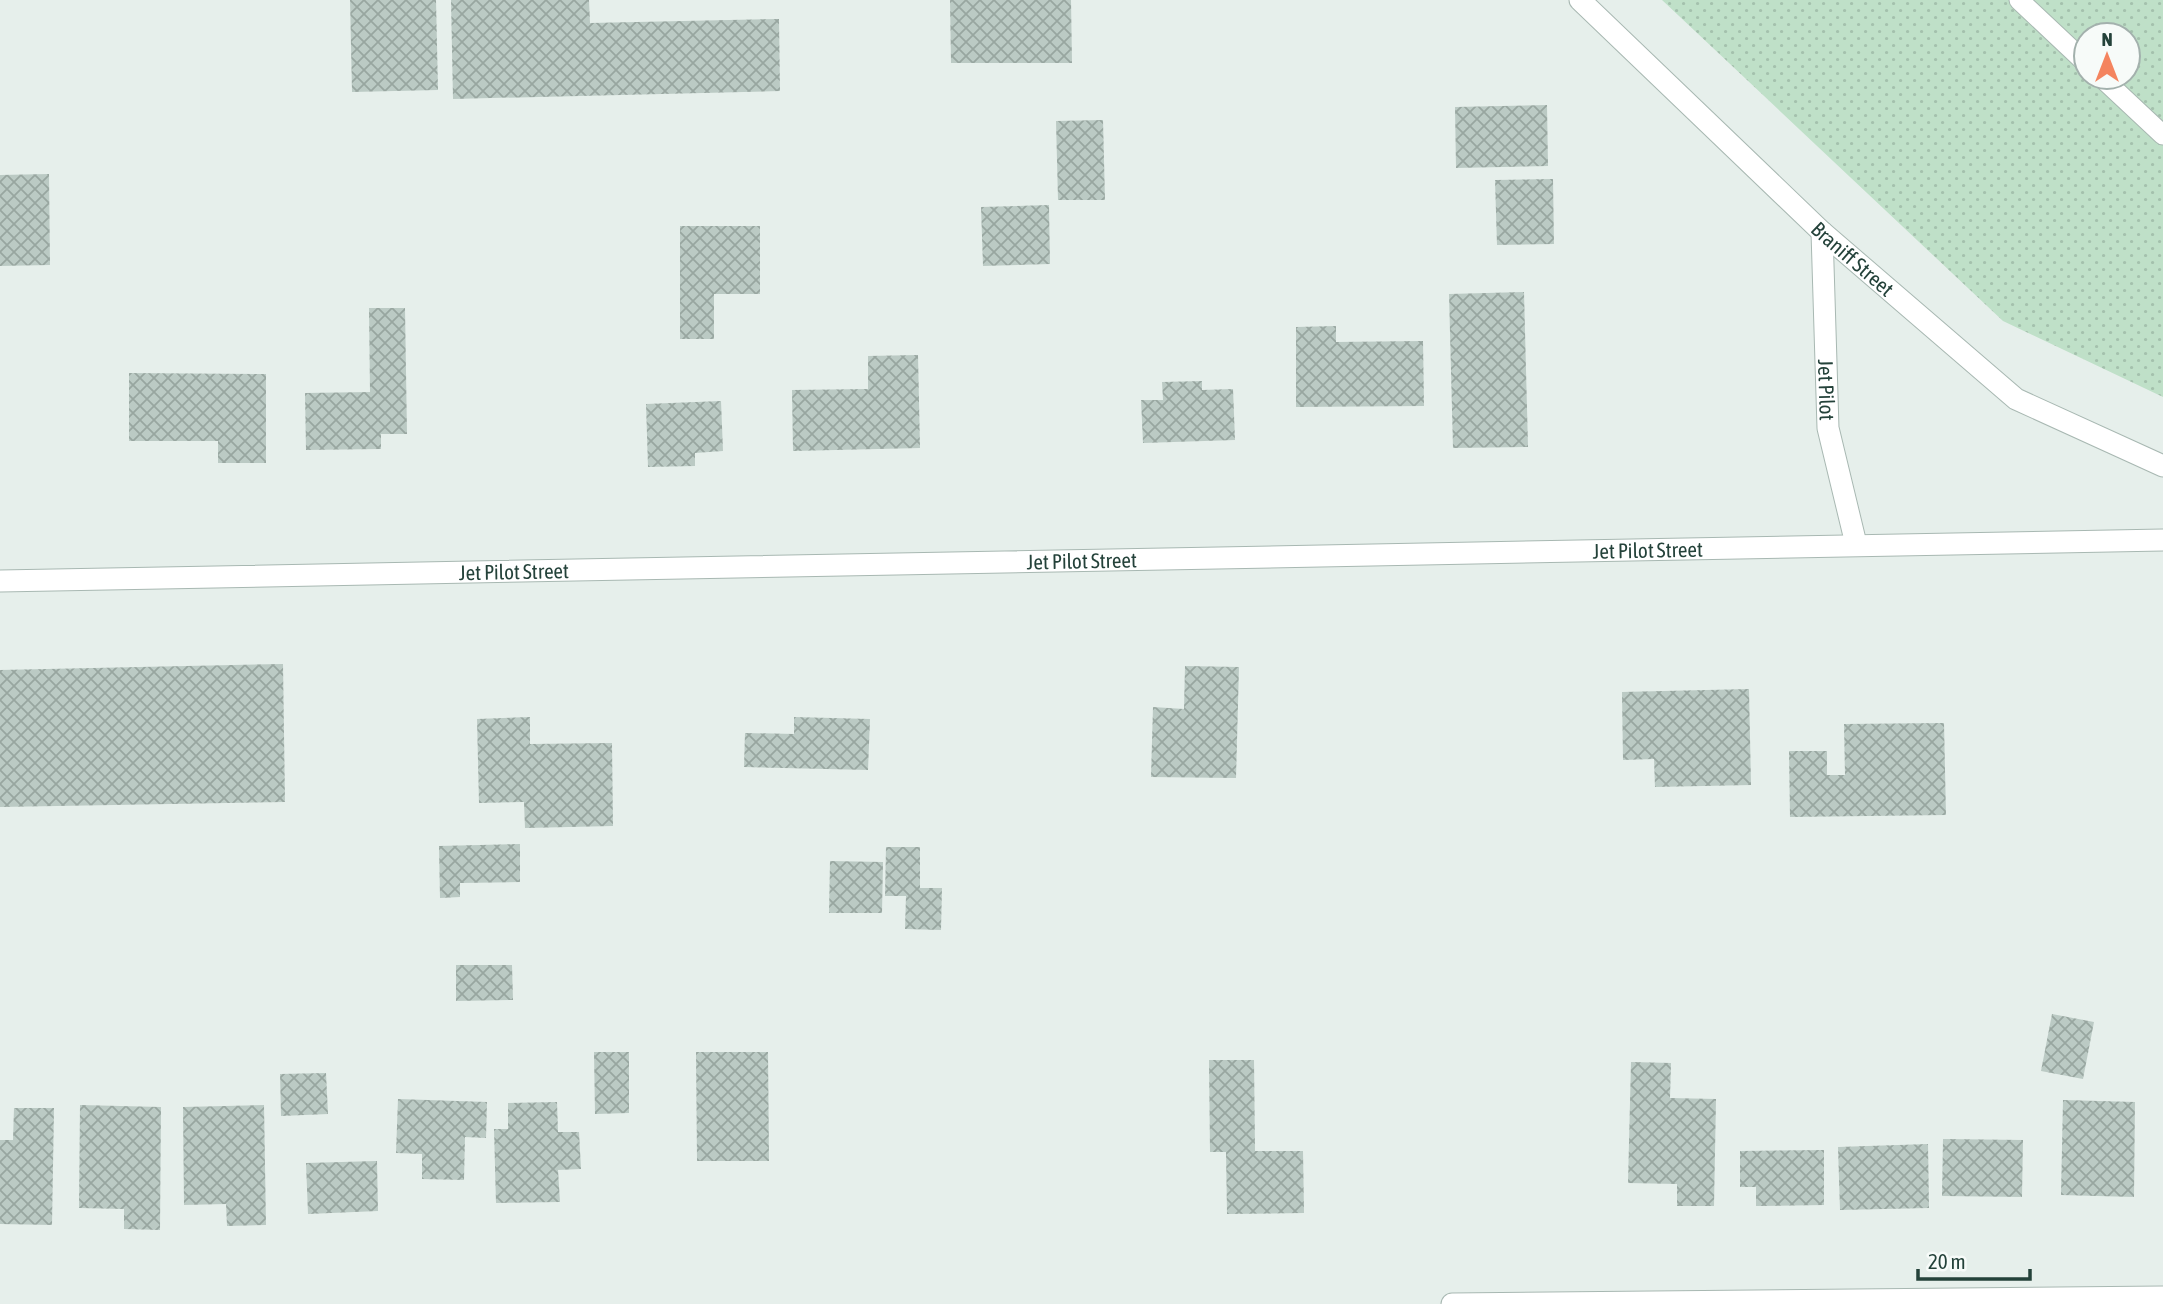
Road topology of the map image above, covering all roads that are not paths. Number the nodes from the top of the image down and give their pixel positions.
1 (1580, 0) edge
2 (2019, 0) edge
3 (2072, 50) edge
4 (2116, 91) edge
5 (2163, 135) edge
6 (1822, 232) junction
7 (2163, 466) edge
8 (2163, 540) edge
9 (1856, 544) junction
10 (0, 581) edge
11 (2163, 1297) edge
12 (1452, 1304) edge

1 - 6 street, Braniff Street
2 - 3 lane
4 - 5 lane
6 - 7 street, Braniff Street
6 - 9 street, Jet Pilot
8 - 9 street, Jet Pilot Street
9 - 10 street, Jet Pilot Street
11 - 12 street

